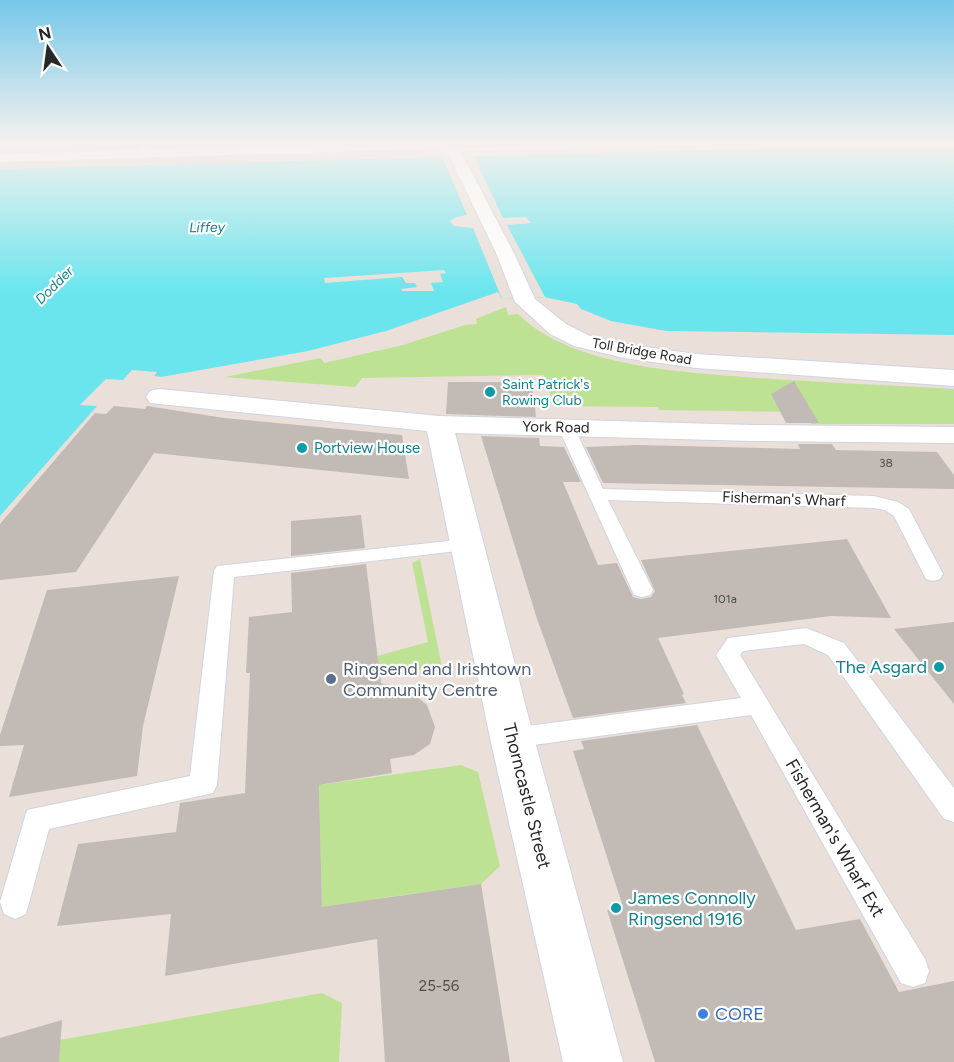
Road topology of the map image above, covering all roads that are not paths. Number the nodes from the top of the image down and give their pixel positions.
1 (468, 193) edge
2 (954, 357) edge
3 (769, 366) junction
4 (954, 378) edge
5 (159, 397) dead end
6 (439, 424) junction
7 (566, 427) junction
8 (954, 435) edge
9 (596, 494) junction
10 (467, 545) junction
11 (933, 574) dead end
12 (642, 590) dead end
13 (758, 705) junction
14 (512, 738) junction
15 (954, 810) edge
16 (15, 904) dead end
17 (913, 971) dead end
18 (593, 1062) edge

1 - 3 main road, Toll Bridge Road
2 - 3 main road, Toll Bridge Road
3 - 4 main road, Toll Bridge Road
5 - 6 main road, York Road
6 - 7 main road, York Road
6 - 10 main road, Thorncastle Street
7 - 8 main road, York Road
7 - 9 lane
9 - 11 lane, Fisherman's Wharf
9 - 12 lane
10 - 14 main road, Thorncastle Street
10 - 16 lane
13 - 14 lane
13 - 15 lane, Fisherman's Wharf Ext
13 - 17 lane, Fisherman's Wharf Ext
14 - 18 main road, Thorncastle Street

